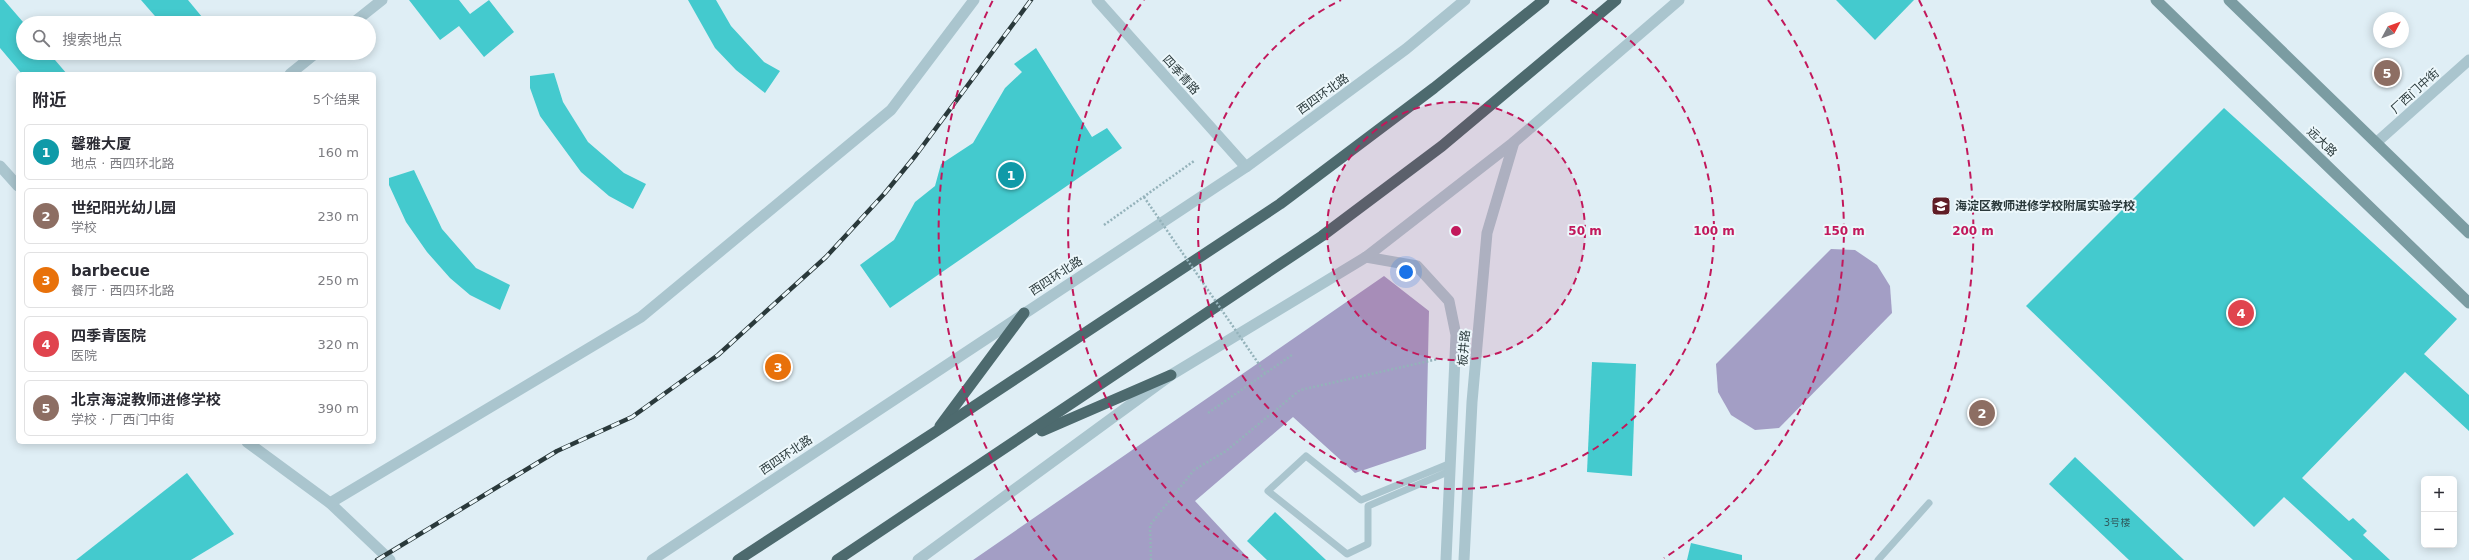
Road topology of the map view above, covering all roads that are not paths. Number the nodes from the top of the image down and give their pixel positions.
1 (382, 0) edge
2 (974, 0) edge
3 (1097, 0) edge
4 (1465, 0) edge
5 (1544, 0) edge
6 (1616, 0) edge
7 (1679, 0) edge
8 (2156, 0) edge
9 (2230, 0) edge
10 (362, 16) edge
11 (307, 60) edge
12 (2469, 60) edge
13 (292, 72) edge
14 (1514, 142) junction
15 (2377, 142) junction
16 (0, 166) edge
17 (1246, 168) junction
18 (16, 184) edge
19 (2469, 233) edge
20 (1366, 257) junction
21 (2469, 303) edge
22 (1024, 313) junction
23 (1171, 375) junction
24 (935, 432) junction
25 (1015, 442) junction
26 (250, 444) edge
27 (1450, 467) junction
28 (330, 503) junction
29 (1929, 503) dead end
30 (390, 560) edge
31 (652, 560) edge
32 (738, 560) edge
33 (837, 560) edge
34 (918, 560) edge
35 (1446, 560) edge
36 (1464, 560) edge
37 (1878, 560) edge

1 - 10 street
2 - 28 street
3 - 17 street, 四季青路
4 - 17 street, 西四环北路
5 - 24 highway
6 - 25 highway
7 - 14 street
8 - 21 main road, 远大路
9 - 15 main road
11 - 13 street
12 - 15 street, 厂西门中街
14 - 20 street
14 - 36 street, 板井路
15 - 19 main road
16 - 18 street
17 - 22 street, 西四环北路
20 - 23 street
20 - 27 street
22 - 24 highway
22 - 31 street, 西四环北路
23 - 25 highway
23 - 34 street
24 - 32 highway
25 - 33 highway
26 - 28 street
27 - 27 lane
27 - 35 street
28 - 30 street
29 - 37 lane

